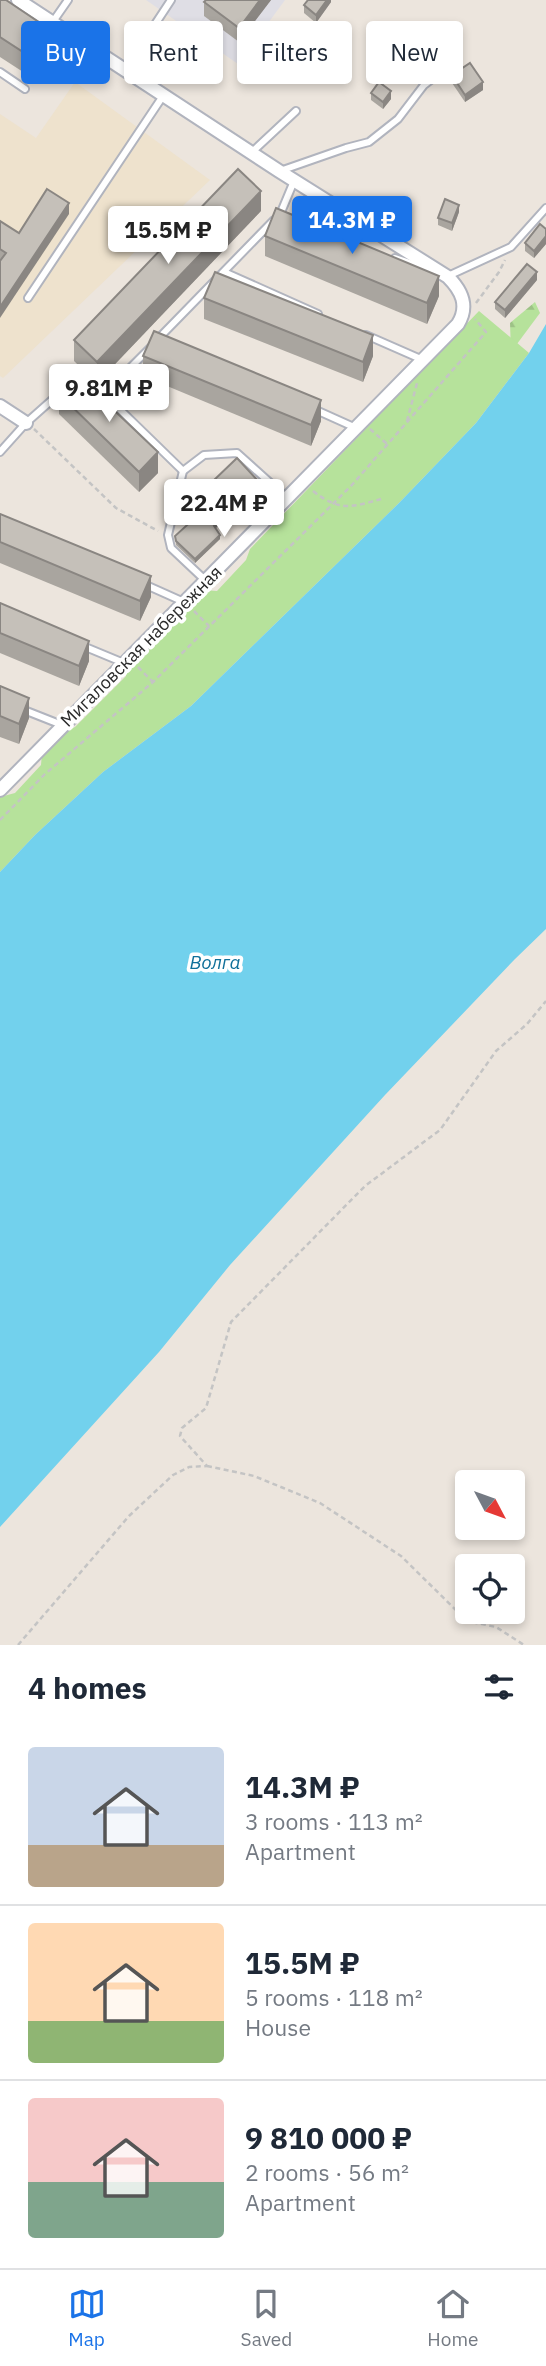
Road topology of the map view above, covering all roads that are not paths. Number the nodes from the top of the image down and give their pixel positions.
1 (18, 0) edge
2 (68, 0) edge
3 (171, 0) edge
4 (49, 21) edge
5 (53, 21) edge
6 (157, 21) edge
7 (0, 72) edge
8 (145, 84) edge
9 (425, 84) edge
10 (25, 89) dead end
11 (163, 96) junction
12 (296, 111) dead end
13 (251, 153) junction
14 (279, 171) junction
15 (294, 181) junction
16 (546, 208) edge
17 (278, 216) junction
18 (291, 221) edge
19 (383, 253) edge
20 (224, 272) junction
21 (452, 280) junction
22 (28, 298) dead end
23 (323, 316) edge
24 (361, 332) edge
25 (157, 340) junction
26 (170, 346) edge
27 (423, 360) junction
28 (104, 394) junction
29 (0, 406) edge
30 (307, 406) edge
31 (26, 424) junction
32 (359, 425) junction
33 (0, 452) edge
34 (183, 471) junction
35 (287, 498) junction
36 (135, 580) edge
37 (206, 581) junction
38 (185, 602) junction
39 (75, 643) edge
40 (125, 663) junction
41 (12, 705) edge
42 (62, 726) junction
43 (0, 790) edge

1 - 4 street
2 - 5 lane
3 - 6 lane
7 - 10 lane
8 - 11 street
9 - 14 lane
11 - 13 street
11 - 22 lane
12 - 13 lane
13 - 14 street
14 - 15 street
15 - 17 lane
15 - 21 street
16 - 21 lane
17 - 18 lane
17 - 20 lane
19 - 21 lane
20 - 23 lane
20 - 25 lane
21 - 27 street, Мигаловская набережная
24 - 27 lane
25 - 26 lane
25 - 28 lane
27 - 32 street, Мигаловская набережная
28 - 31 lane
28 - 34 lane
29 - 31 street
30 - 32 lane
31 - 33 lane
32 - 35 street, Мигаловская набережная
34 - 35 lane
34 - 37 lane
35 - 37 street, Мигаловская набережная
36 - 38 lane
37 - 38 street, Мигаловская набережная
38 - 40 street, Мигаловская набережная
39 - 40 lane
40 - 42 street, Мигаловская набережная
41 - 42 lane
42 - 43 street, Мигаловская набережная

